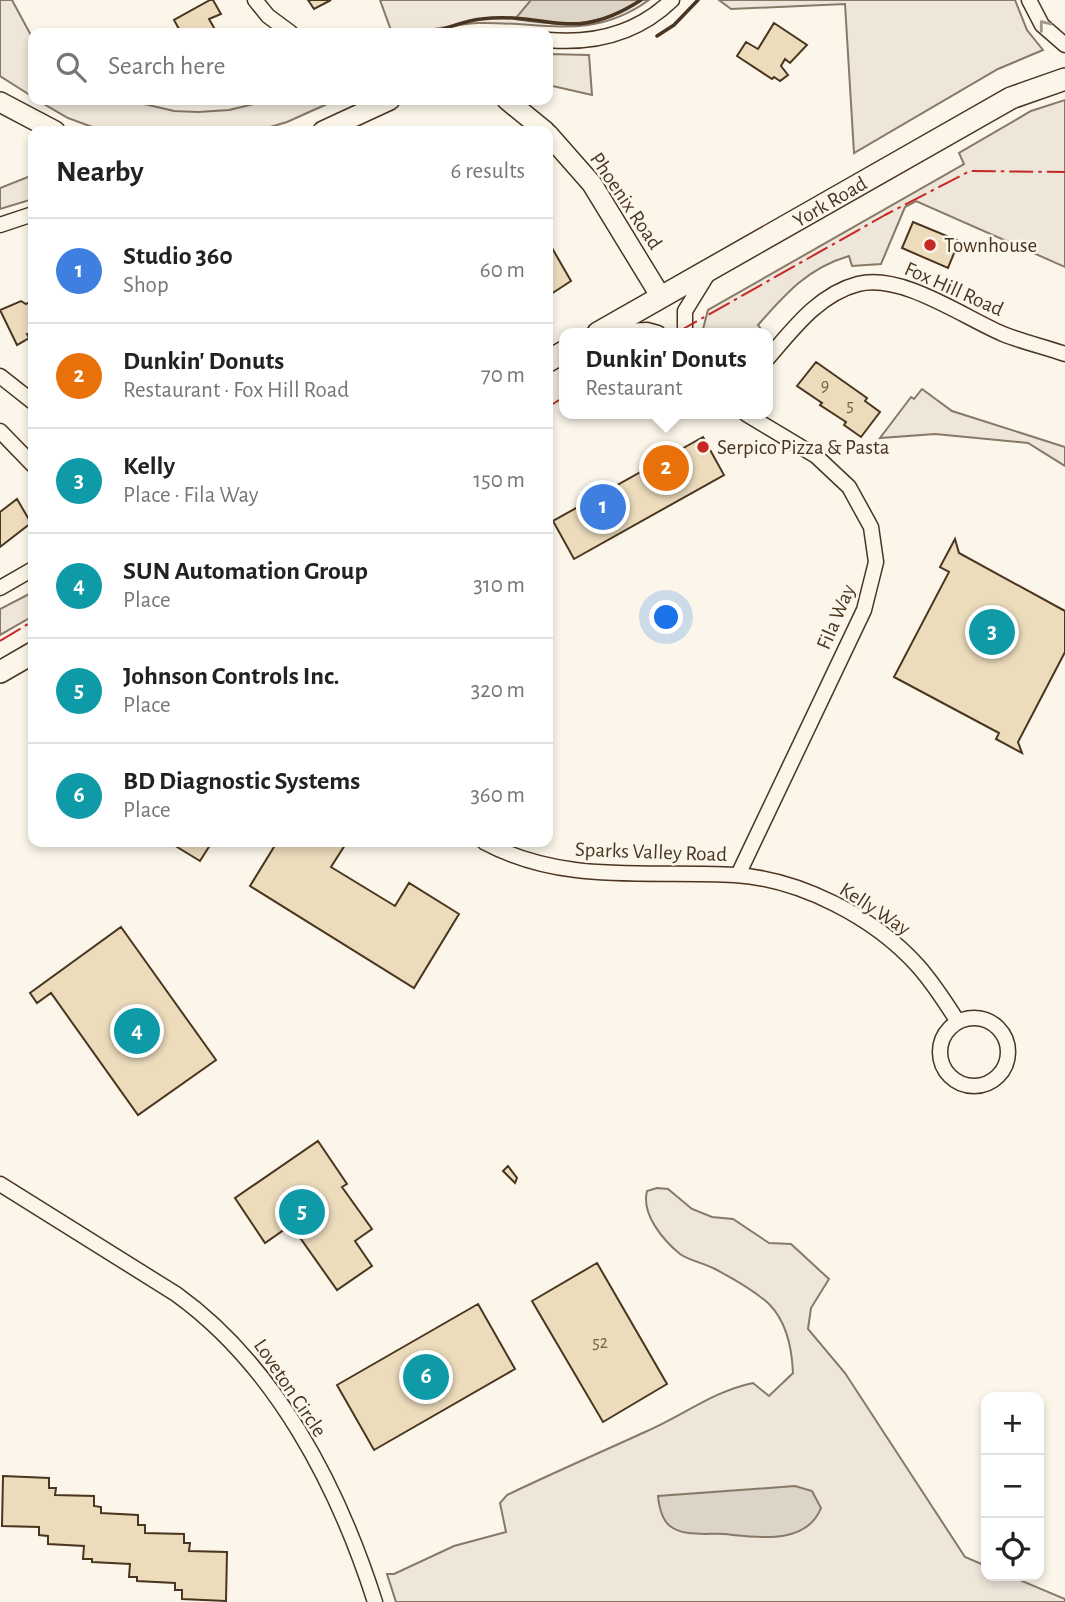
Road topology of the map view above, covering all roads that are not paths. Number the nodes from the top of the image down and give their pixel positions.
1 (254, 0) edge
2 (673, 0) edge
3 (1030, 0) edge
4 (284, 28) edge
5 (553, 40) edge
6 (1065, 45) edge
7 (1065, 79) edge
8 (0, 102) edge
9 (379, 105) edge
10 (513, 105) edge
11 (46, 126) edge
12 (334, 126) edge
13 (540, 126) edge
14 (553, 139) edge
15 (28, 216) edge
16 (0, 225) edge
17 (710, 270) junction
18 (661, 298) junction
19 (608, 328) edge
20 (685, 328) edge
21 (773, 352) edge
22 (1065, 354) edge
23 (0, 376) edge
24 (28, 398) edge
25 (754, 419) edge
26 (0, 431) edge
27 (28, 460) edge
28 (28, 572) edge
29 (0, 588) edge
30 (28, 656) edge
31 (0, 672) edge
32 (496, 847) edge
33 (738, 875) junction
34 (958, 1022) junction
35 (0, 1184) edge
36 (375, 1602) edge

1 - 4 street
2 - 5 street
6 -> 3 street
7 - 17 main road, York Road
8 - 11 street
9 - 12 street
10 - 13 street, Phoenix Road
14 - 18 street, Phoenix Road
15 - 16 street
17 - 18 main road, York Road
17 - 20 street
18 - 19 main road, York Road
21 - 22 street, Fox Hill Road
23 - 24 street
25 - 33 street, Fila Way
26 - 27 street
28 - 29 street
30 - 31 main road
32 - 33 street, Sparks Valley Road
33 - 34 street, Kelly Way
34 - 34 street
35 - 36 street, Loveton Circle

